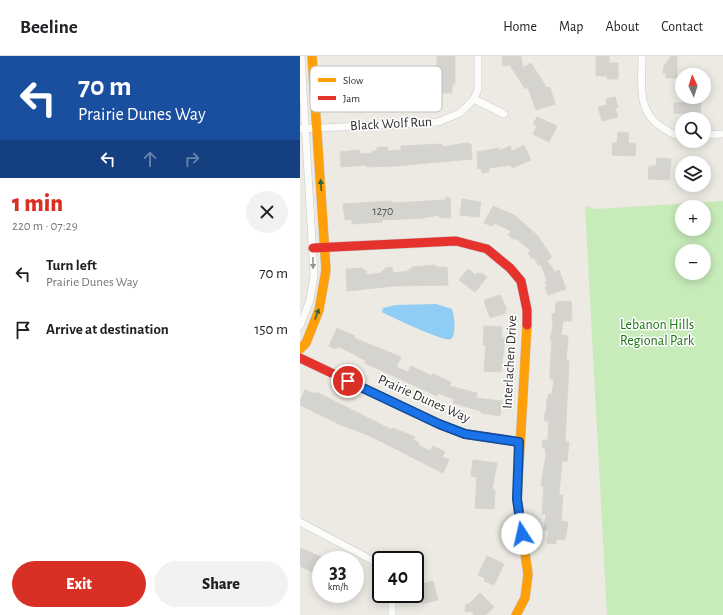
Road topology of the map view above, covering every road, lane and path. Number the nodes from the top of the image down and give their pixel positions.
1 (301, 56) edge
2 (312, 56) edge
3 (478, 56) edge
4 (642, 56) edge
5 (313, 66) edge
6 (474, 99) junction
7 (316, 112) edge
8 (504, 114) dead end
9 (317, 128) junction
10 (303, 129) edge
11 (723, 134) edge
12 (675, 135) edge
13 (711, 135) edge
14 (324, 247) junction
15 (313, 248) junction
16 (300, 326) edge
17 (300, 349) edge
18 (300, 358) edge
19 (519, 442) junction
20 (300, 522) edge
21 (372, 560) edge
22 (392, 603) edge
23 (392, 615) edge
24 (516, 615) edge

1 - 10 street
2 - 5 street
3 - 6 street
4 - 12 street
6 - 8 street
6 - 9 street, Black Wolf Run
7 - 9 street
9 - 10 street, Black Wolf Run
14 -> 9 street
10 - 15 street
11 - 13 street
14 - 15 street, Interlachen Drive
17 -> 14 street
14 - 19 street, Interlachen Drive
15 -> 16 street
18 - 19 street, Prairie Dunes Way
19 - 24 street, Interlachen Drive
20 - 21 street
22 - 23 street

